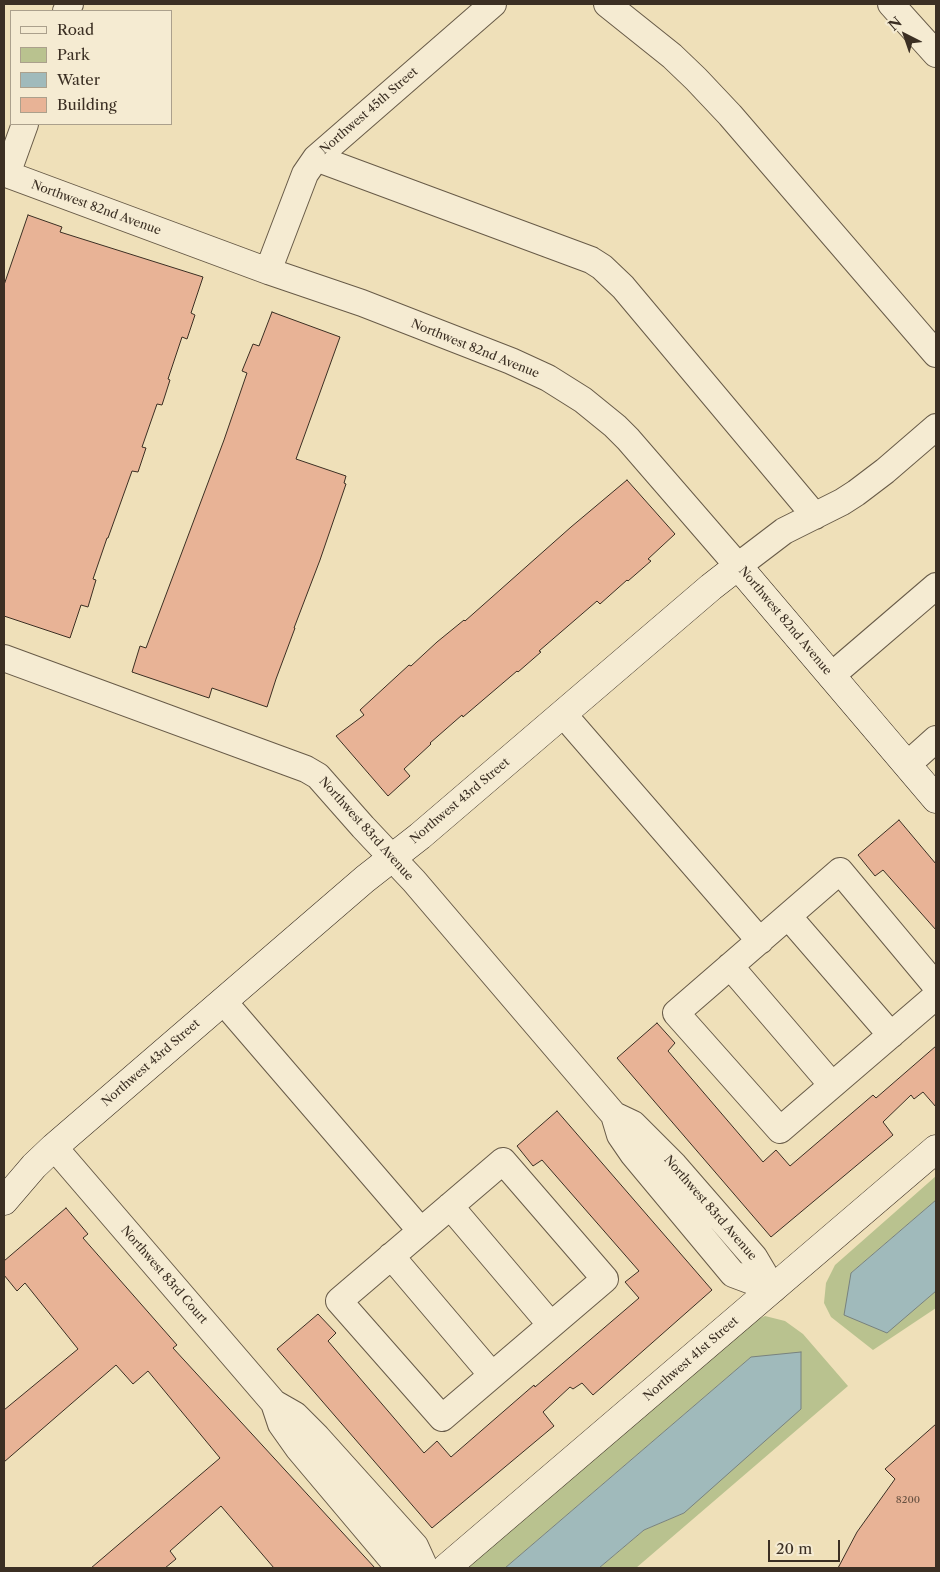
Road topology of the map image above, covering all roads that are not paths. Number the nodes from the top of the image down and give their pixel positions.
1 (493, 4) edge
2 (607, 4) edge
3 (891, 4) edge
4 (936, 54) edge
5 (25, 125) edge
6 (316, 158) junction
7 (5, 174) edge
8 (268, 271) junction
9 (936, 354) edge
10 (936, 427) edge
11 (815, 516) junction
12 (738, 566) junction
13 (936, 586) edge
14 (4, 658) edge
15 (832, 676) junction
16 (563, 714) junction
17 (936, 739) edge
18 (907, 765) junction
19 (936, 799) edge
20 (393, 858) junction
21 (788, 916) junction
22 (760, 941) junction
23 (730, 966) junction
24 (936, 986) edge
25 (936, 996) edge
26 (223, 1001) junction
27 (890, 1035) junction
28 (832, 1085) junction
29 (54, 1147) junction
30 (936, 1149) edge
31 (4, 1201) edge
32 (450, 1206) junction
33 (421, 1231) junction
34 (392, 1256) junction
35 (773, 1288) junction
36 (551, 1325) junction
37 (492, 1375) junction
38 (274, 1403) junction
39 (405, 1568) edge
40 (425, 1568) edge
41 (446, 1568) edge

1 - 6 street, Northwest 45th Street
2 - 9 street
3 - 4 street
5 - 7 street
6 - 8 street, Northwest 45th Street
6 - 11 street
7 - 8 street, Northwest 82nd Avenue
8 - 12 street, Northwest 82nd Avenue
10 - 11 street, Northwest 43rd Street
11 - 12 street, Northwest 43rd Street
12 - 15 street, Northwest 82nd Avenue
12 - 16 street, Northwest 43rd Street
13 - 15 street
14 - 20 street, Northwest 83rd Avenue
15 - 18 street, Northwest 82nd Avenue
16 - 20 street, Northwest 43rd Street
16 - 22 street
17 - 18 street
18 - 19 street, Northwest 82nd Avenue
20 - 26 street, Northwest 43rd Street
20 - 35 street, Northwest 83rd Avenue
21 - 22 street
21 - 24 street
21 - 27 street
22 - 23 street
23 - 28 street
23 - 28 street
25 - 27 street
26 - 29 street, Northwest 43rd Street
26 - 33 street
27 - 28 street
29 - 31 street, Northwest 43rd Street
29 - 38 street, Northwest 83rd Court
30 - 35 street, Northwest 41st Street
32 - 33 street
32 - 36 street
32 - 36 street
33 - 34 street
34 - 37 street
34 - 37 street
35 - 41 street, Northwest 41st Street
36 - 37 street
38 - 39 street, Northwest 83rd Court
38 - 40 street, Northwest 83rd Court

